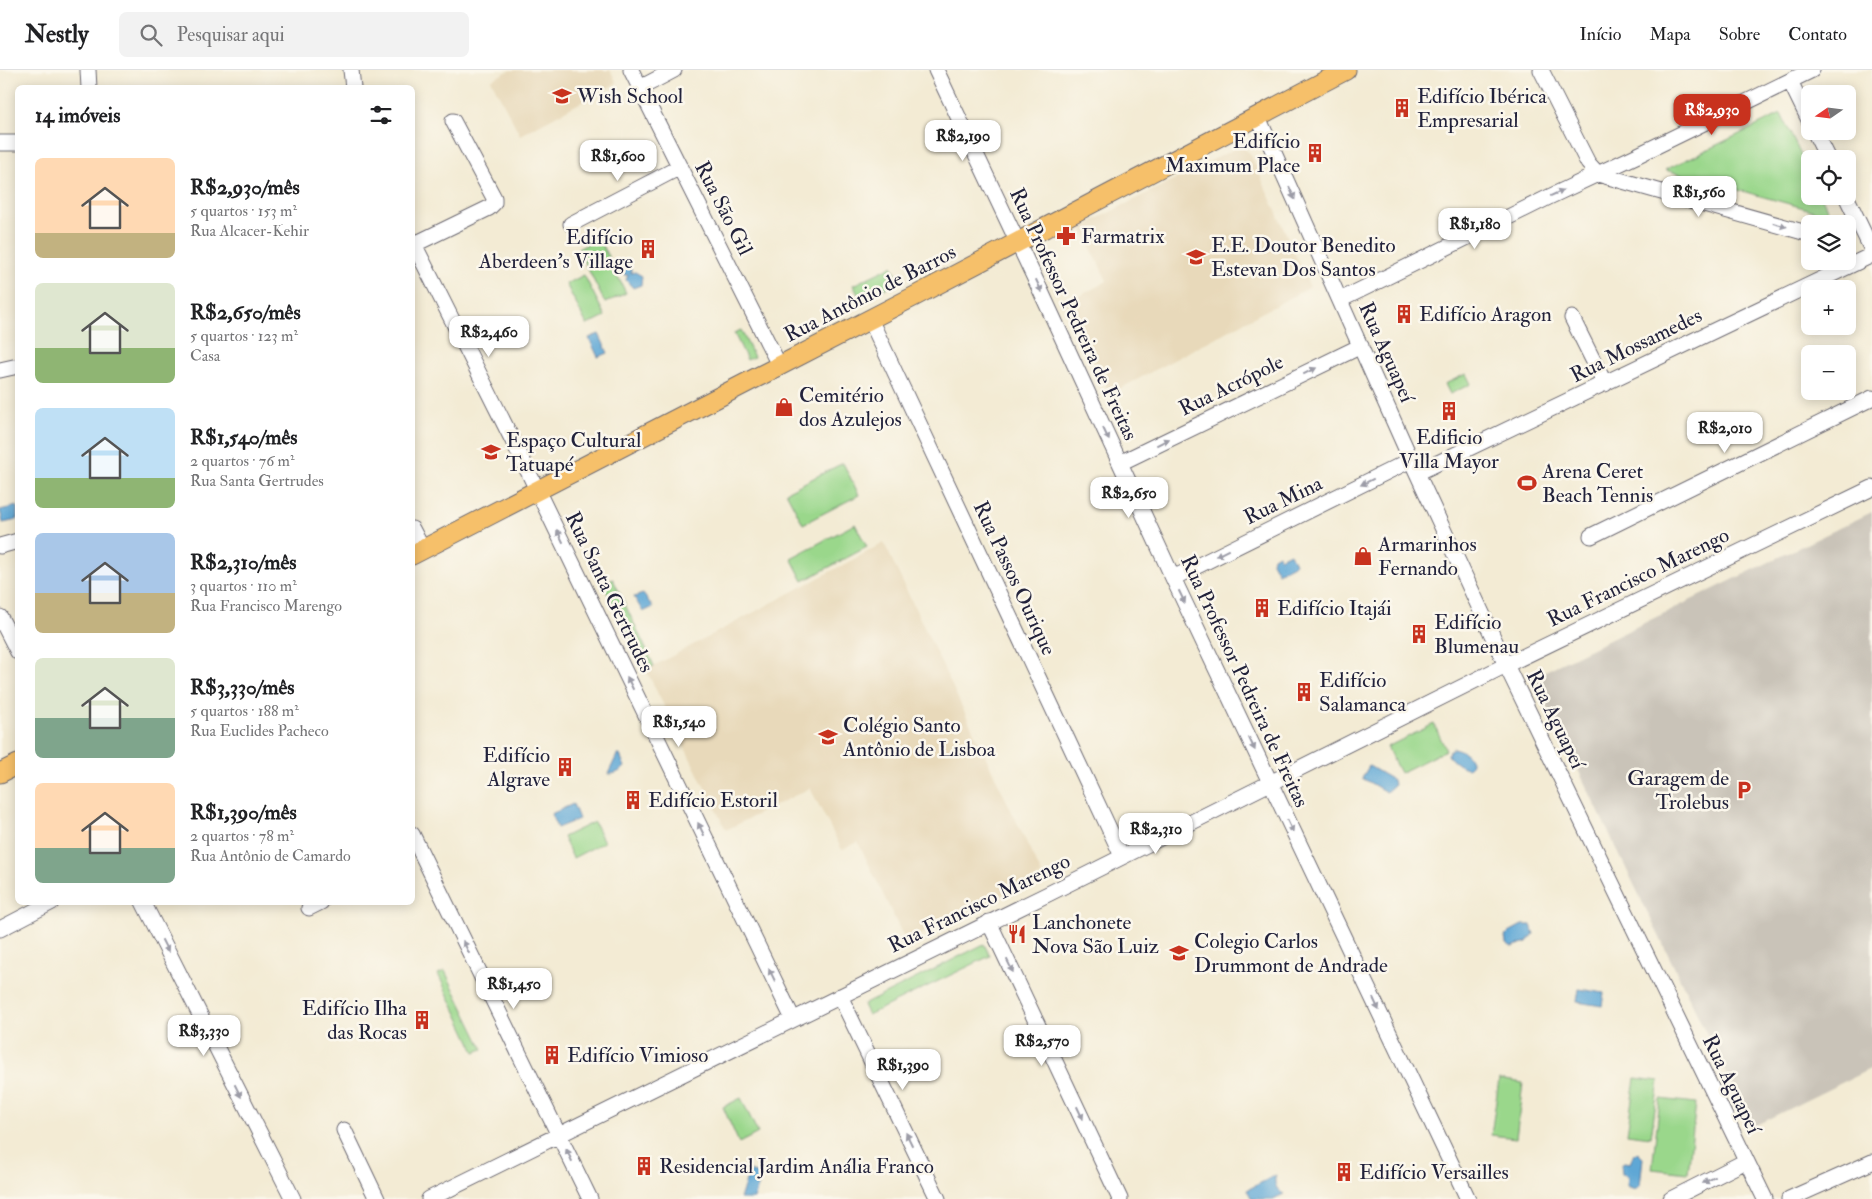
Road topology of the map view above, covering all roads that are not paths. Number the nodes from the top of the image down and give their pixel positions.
1 (88, 70) edge
2 (351, 70) edge
3 (631, 70) edge
4 (674, 70) edge
5 (936, 70) edge
6 (1346, 70) edge
7 (1541, 70) edge
8 (1812, 70) edge
9 (1790, 81) junction
10 (89, 85) edge
11 (353, 85) edge
12 (640, 88) junction
13 (1801, 104) edge
14 (1258, 116) junction
15 (453, 121) dead end
16 (0, 143) edge
17 (15, 143) edge
18 (680, 167) junction
19 (1598, 174) junction
20 (1850, 205) edge
21 (570, 224) dead end
22 (1801, 231) edge
23 (415, 242) edge
24 (1018, 242) junction
25 (415, 244) edge
26 (1872, 250) edge
27 (1872, 255) edge
28 (1856, 260) edge
29 (1831, 270) edge
30 (1340, 300) junction
31 (1572, 318) dead end
32 (870, 319) junction
33 (1361, 346) junction
34 (779, 365) junction
35 (15, 367) edge
36 (0, 370) edge
37 (1604, 384) junction
38 (1872, 398) edge
39 (1120, 464) junction
40 (1414, 466) junction
41 (1872, 488) edge
42 (537, 490) junction
43 (1591, 536) dead end
44 (15, 542) edge
45 (0, 546) edge
46 (418, 553) edge
47 (1173, 578) junction
48 (0, 617) edge
49 (15, 646) edge
50 (1506, 665) junction
51 (15, 766) edge
52 (0, 773) edge
53 (1269, 782) junction
54 (1122, 856) junction
55 (418, 858) edge
56 (46, 905) edge
57 (145, 905) edge
58 (989, 922) junction
59 (0, 929) edge
60 (840, 996) junction
61 (793, 1019) junction
62 (344, 1130) dead end
63 (560, 1134) junction
64 (1746, 1161) junction
65 (1872, 1162) edge
66 (292, 1199) edge
67 (377, 1199) edge
68 (429, 1199) edge
69 (590, 1199) edge
70 (938, 1199) edge
71 (1120, 1199) edge
72 (1468, 1199) edge
73 (1671, 1199) edge
74 (1765, 1199) edge
75 (1789, 1199) edge

1 - 10 street
2 - 11 street
3 - 12 street, Rua São Gil
4 - 12 street
5 - 24 street, Rua Professor Pedreira de Freitas
6 - 14 main road, Rua Antônio de Barros
7 - 19 street
8 - 9 street
9 - 13 street
9 - 19 street
12 - 18 street, Rua São Gil
14 - 24 main road, Rua Antônio de Barros
14 -> 30 street, Rua Aguapeí
15 - 23 street
16 - 17 street
18 - 21 street
18 - 34 street, Rua São Gil
19 -> 22 street
30 -> 19 street
20 - 26 street
24 - 32 main road, Rua Antônio de Barros
24 -> 39 street, Rua Professor Pedreira de Freitas
25 - 42 street, Rua Santa Gertrudes
27 - 28 street, Rua Mossamedes
29 - 37 street, Rua Mossamedes
30 - 33 street, Rua Aguapeí
31 - 37 street
32 - 34 main road, Rua Antônio de Barros
32 - 54 street, Rua Passos Ourique
39 -> 33 street, Rua Acrópole
33 - 40 street, Rua Aguapeí
34 - 42 main road, Rua Antônio de Barros
35 - 36 street
37 - 40 street, Rua Mossamedes
38 - 43 street
39 - 47 street, Rua Professor Pedreira de Freitas
40 -> 47 street, Rua Mina
40 - 50 street, Rua Aguapeí
41 - 50 street, Rua Francisco Marengo
42 - 46 main road, Rua Antônio de Barros
61 -> 42 street, Rua Santa Gertrudes
44 - 45 street
47 -> 53 street, Rua Professor Pedreira de Freitas
48 - 49 street
50 - 53 street, Rua Francisco Marengo
50 - 64 street, Rua Aguapeí
51 - 52 main road
53 - 54 street, Rua Francisco Marengo
53 -> 72 street, Rua Professor Pedreira de Freitas
54 - 58 street, Rua Francisco Marengo
63 -> 55 street
56 - 59 street
57 -> 66 street
58 - 60 street, Rua Francisco Marengo
58 -> 71 street
60 - 61 street, Rua Francisco Marengo
70 -> 60 street
61 - 63 street, Rua Francisco Marengo
62 - 67 street
63 - 68 street, Rua Francisco Marengo
69 -> 63 street
64 -> 73 street
64 - 74 street, Rua Aguapeí
65 - 75 street

